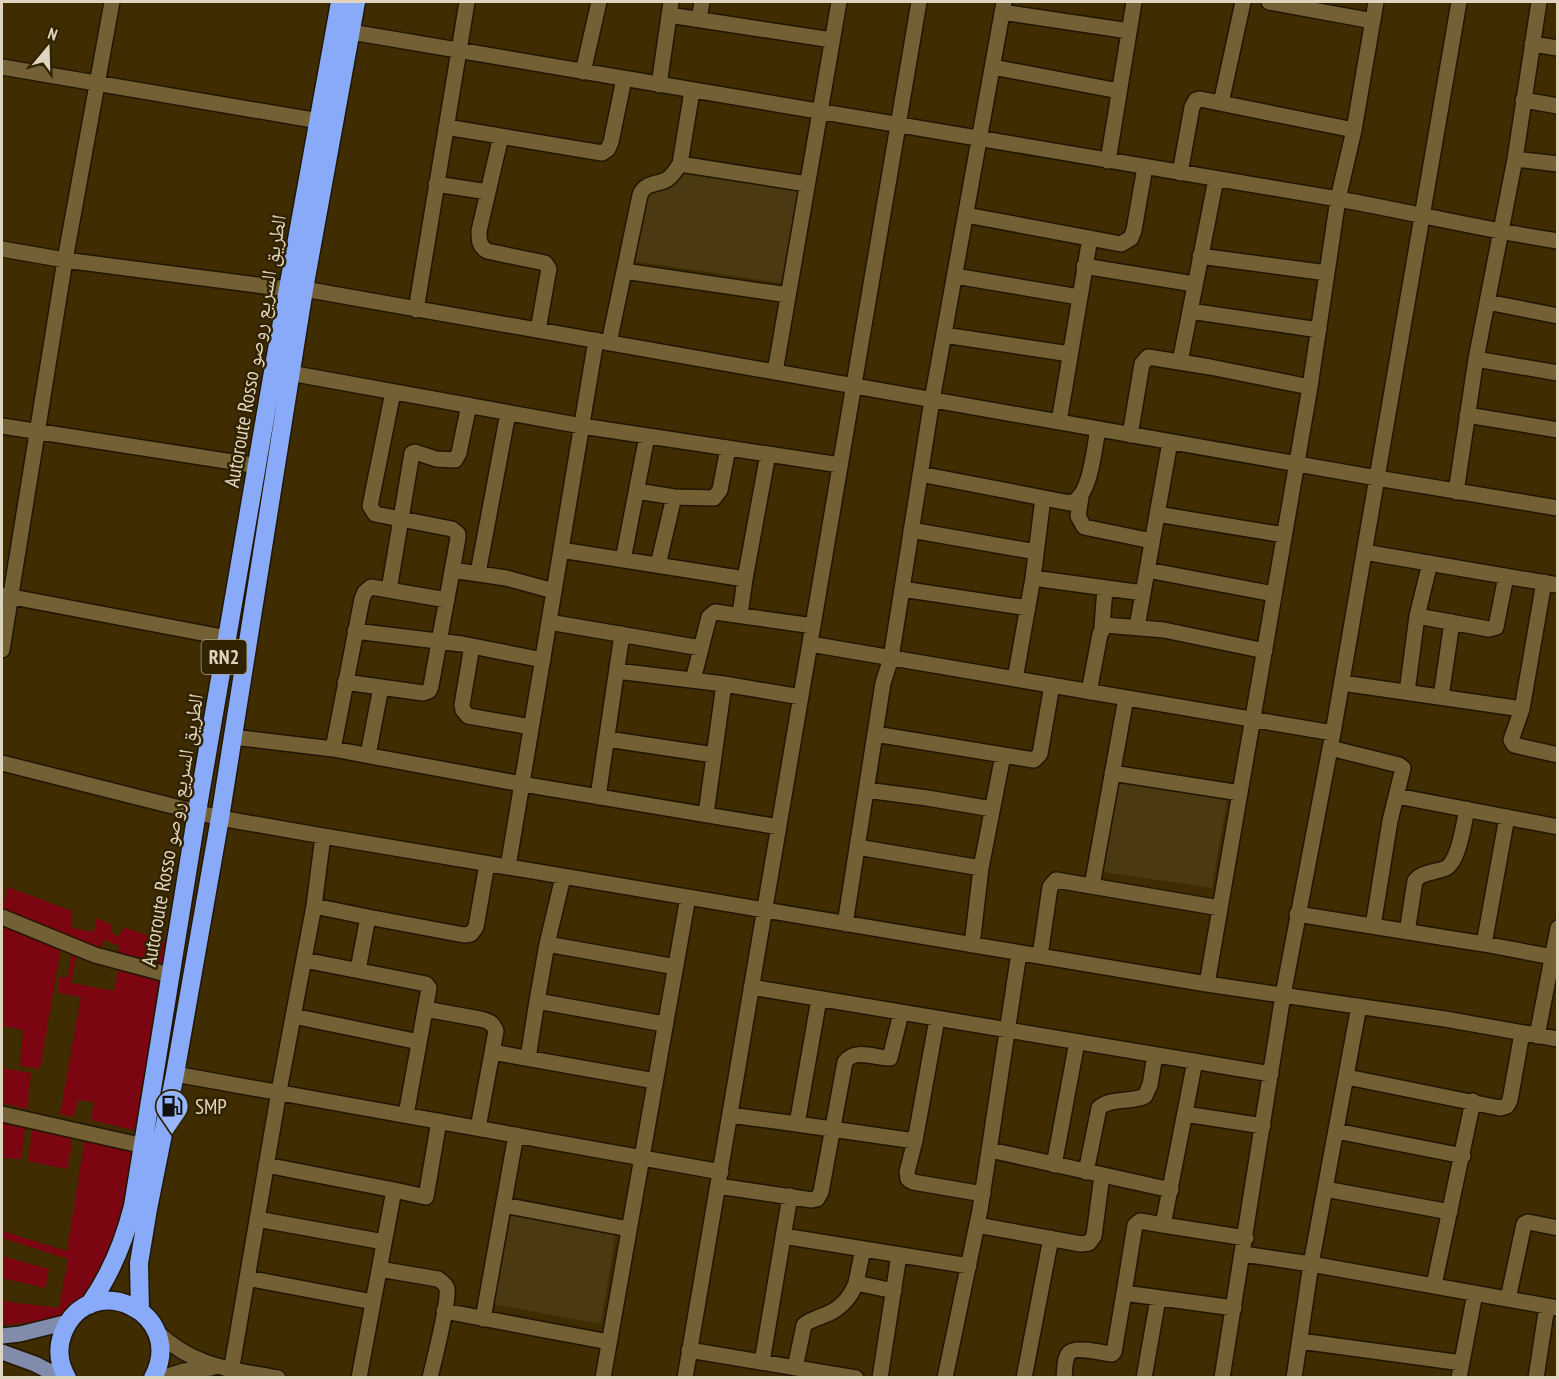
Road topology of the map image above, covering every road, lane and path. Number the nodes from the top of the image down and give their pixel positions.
1 (112, 2) edge
2 (340, 2) edge
3 (356, 2) edge
4 (466, 2) edge
5 (599, 2) edge
6 (702, 2) edge
7 (839, 2) edge
8 (919, 2) edge
9 (1134, 2) edge
10 (1243, 2) edge
11 (1269, 2) edge
12 (1376, 2) edge
13 (1459, 2) edge
14 (1539, 2) edge
15 (1003, 7) edge
16 (670, 8) edge
17 (699, 19) junction
18 (1373, 21) junction
19 (1129, 31) junction
20 (351, 32) junction
21 (832, 40) junction
22 (1532, 44) junction
23 (1557, 48) edge
24 (458, 51) junction
25 (2, 67) edge
26 (993, 67) junction
27 (583, 72) junction
28 (624, 79) junction
29 (97, 83) junction
30 (659, 85) junction
31 (1119, 90) junction
32 (692, 91) junction
33 (1523, 100) junction
34 (1221, 103) junction
35 (1557, 106) edge
36 (820, 112) junction
37 (319, 121) junction
38 (898, 125) junction
39 (446, 127) junction
40 (1354, 130) junction
41 (501, 136) junction
42 (980, 139) junction
43 (1515, 159) junction
44 (1108, 161) junction
45 (680, 164) junction
46 (1557, 164) edge
47 (1145, 167) junction
48 (1180, 173) junction
49 (1216, 179) junction
50 (436, 184) junction
51 (807, 184) junction
52 (488, 192) junction
53 (1338, 199) junction
54 (1423, 214) junction
55 (966, 215) junction
56 (1500, 232) junction
57 (1090, 237) junction
58 (1557, 241) edge
59 (2, 249) edge
60 (1200, 256) junction
61 (65, 260) junction
62 (1084, 266) junction
63 (624, 270) junction
64 (1327, 273) junction
65 (955, 276) junction
66 (1194, 284) junction
67 (296, 289) junction
68 (788, 295) junction
69 (1079, 297) junction
70 (1486, 302) junction
71 (417, 310) junction
72 (1190, 311) junction
73 (1557, 316) edge
74 (538, 330) junction
75 (1319, 330) junction
76 (944, 335) junction
77 (602, 341) junction
78 (1070, 354) junction
79 (1476, 359) junction
80 (1180, 362) junction
81 (775, 372) junction
82 (290, 373) junction
83 (1557, 373) edge
84 (854, 386) junction
85 (1310, 387) junction
86 (393, 392) junction
87 (932, 400) junction
88 (469, 405) junction
89 (508, 412) junction
90 (1467, 415) junction
91 (1059, 422) junction
92 (2, 426) edge
93 (582, 426) junction
94 (1098, 429) junction
95 (1557, 430) edge
96 (37, 433) junction
97 (1130, 435) junction
98 (647, 436) junction
99 (1170, 442) junction
100 (728, 448) junction
101 (768, 454) junction
102 (1297, 464) junction
103 (258, 465) junction
104 (840, 465) junction
105 (920, 474) junction
106 (1377, 478) junction
107 (637, 491) junction
108 (1456, 492) junction
109 (674, 497) junction
110 (1081, 497) junction
111 (1043, 498) junction
112 (1557, 508) edge
113 (1157, 514) junction
114 (400, 519) junction
115 (911, 530) junction
116 (1284, 535) junction
117 (1152, 540) junction
118 (561, 550) junction
119 (1036, 552) junction
120 (1364, 552) junction
121 (623, 560) junction
122 (1430, 563) junction
123 (658, 566) junction
124 (453, 570) junction
125 (1147, 570) junction
126 (478, 573) junction
127 (1506, 576) junction
128 (1032, 578) junction
129 (744, 579) junction
130 (1551, 584) edge
131 (1105, 588) junction
132 (902, 589) junction
133 (389, 590) junction
134 (554, 591) junction
135 (1143, 593) junction
136 (1274, 594) junction
137 (6, 596) edge
138 (447, 600) junction
139 (1028, 608) junction
140 (740, 615) junction
141 (1417, 616) junction
142 (549, 622) junction
143 (1452, 622) junction
144 (813, 626) junction
145 (1102, 627) junction
146 (1137, 627) junction
147 (355, 631) junction
148 (622, 634) junction
149 (228, 638) junction
150 (440, 641) junction
151 (810, 644) junction
152 (472, 646) junction
153 (701, 648) junction
154 (2, 650) edge
155 (1265, 651) junction
156 (891, 658) junction
157 (543, 660) junction
158 (617, 671) junction
159 (1015, 679) junction
160 (693, 680) junction
161 (345, 682) junction
162 (1342, 683) junction
163 (724, 684) junction
164 (1052, 685) junction
165 (381, 687) junction
166 (1089, 692) junction
167 (1407, 692) junction
168 (801, 697) junction
169 (1441, 697) junction
170 (1126, 698) junction
171 (1522, 709) junction
172 (1253, 720) junction
173 (531, 728) junction
174 (875, 734) junction
175 (233, 737) junction
176 (607, 739) junction
177 (1332, 741) junction
178 (333, 749) junction
179 (368, 755) junction
180 (714, 755) junction
181 (1003, 755) junction
182 (1557, 755) edge
183 (2, 764) edge
184 (1113, 773) junction
185 (522, 784) junction
186 (866, 790) junction
187 (1240, 793) junction
188 (1397, 796) junction
189 (598, 797) junction
190 (992, 809) junction
191 (1467, 809) junction
192 (197, 812) junction
193 (706, 814) junction
194 (1507, 817) junction
195 (220, 818) junction
196 (779, 827) junction
197 (1557, 827) edge
198 (323, 837) junction
199 (857, 847) junction
200 (487, 864) junction
201 (508, 867) junction
202 (981, 868) junction
203 (563, 877) junction
204 (1092, 886) junction
205 (688, 897) junction
206 (314, 906) junction
207 (1220, 908) junction
208 (765, 910) junction
209 (1297, 914) junction
210 (2, 917) edge
211 (368, 917) junction
212 (845, 924) junction
213 (1373, 926) junction
214 (1557, 928) edge
215 (1407, 932) junction
216 (547, 944) junction
217 (1484, 944) junction
218 (972, 945) junction
219 (1019, 953) junction
220 (1040, 956) junction
221 (1555, 958) edge
222 (304, 960) junction
223 (676, 967) junction
224 (358, 969) junction
225 (170, 975) junction
226 (1207, 984) junction
227 (751, 987) junction
228 (1283, 995) junction
229 (819, 999) junction
230 (537, 1001) junction
231 (1359, 1006) junction
232 (425, 1009) junction
233 (901, 1013) junction
234 (293, 1016) junction
235 (937, 1019) junction
236 (664, 1024) junction
237 (1009, 1031) junction
238 (1530, 1034) junction
239 (1557, 1039) edge
240 (419, 1042) junction
241 (1077, 1042) junction
242 (492, 1052) junction
243 (1155, 1055) junction
244 (528, 1058) junction
245 (1195, 1061) junction
246 (175, 1074) junction
247 (1271, 1074) junction
248 (1347, 1077) junction
249 (655, 1081) junction
250 (279, 1091) junction
251 (1473, 1101) junction
252 (2, 1114) edge
253 (730, 1114) junction
254 (1185, 1114) junction
255 (406, 1115) junction
256 (439, 1121) junction
257 (797, 1125) junction
258 (1263, 1126) junction
259 (478, 1128) junction
260 (832, 1129) junction
261 (1336, 1131) junction
262 (516, 1135) junction
263 (915, 1141) junction
264 (144, 1146) junction
265 (990, 1150) junction
266 (1462, 1156) junction
267 (642, 1158) junction
268 (266, 1165) junction
269 (1054, 1165) junction
270 (1086, 1172) junction
271 (1102, 1175) junction
272 (720, 1179) junction
273 (1325, 1189) junction
274 (394, 1190) junction
275 (1171, 1190) junction
276 (983, 1194) junction
277 (790, 1196) junction
278 (504, 1204) junction
279 (1450, 1212) junction
280 (257, 1218) junction
281 (977, 1225) junction
282 (1164, 1225) junction
283 (1557, 1228) edge
284 (629, 1229) junction
285 (783, 1236) junction
286 (1051, 1238) junction
287 (1246, 1238) junction
288 (384, 1242) junction
289 (863, 1249) junction
290 (1243, 1254) junction
291 (899, 1255) junction
292 (1311, 1264) junction
293 (969, 1266) junction
294 (379, 1269) junction
295 (247, 1278) junction
296 (856, 1283) junction
297 (1434, 1285) junction
298 (894, 1291) junction
299 (1124, 1293) junction
300 (1475, 1293) junction
301 (1158, 1299) junction
302 (1508, 1299) junction
303 (373, 1302) junction
304 (90, 1305) junction
305 (1552, 1307) edge
306 (1234, 1308) junction
307 (140, 1311) junction
308 (444, 1311) junction
309 (483, 1320) junction
310 (68, 1322) junction
311 (157, 1332) junction
312 (2, 1336) edge
313 (1300, 1341) junction
314 (609, 1342) junction
315 (689, 1350) junction
316 (2, 1352) edge
317 (762, 1362) junction
318 (795, 1368) junction
319 (1460, 1370) edge
320 (226, 1371) edge
321 (62, 1377) edge
322 (67, 1377) edge
323 (153, 1377) edge
324 (162, 1377) edge
325 (278, 1377) edge
326 (359, 1377) edge
327 (430, 1377) edge
328 (603, 1377) edge
329 (685, 1377) edge
330 (856, 1377) edge
331 (880, 1377) edge
332 (945, 1377) edge
333 (1024, 1377) edge
334 (1064, 1377) edge
335 (1144, 1377) edge
336 (1222, 1377) edge
337 (1294, 1377) edge
338 (1536, 1377) edge

1 - 29 street
2 - 37 highway, Autoroute Rosso الطريق السريع روصو / RN2
3 - 20 highway, Autoroute Rosso الطريق السريع روصو / RN2
4 - 24 street
5 - 27 street
6 - 17 street
7 - 21 street
8 - 38 street
9 - 19 street
10 - 34 street
11 - 18 street
12 - 18 street
13 - 54 street
14 - 22 street
15 - 19 street
15 - 26 street
16 - 17 street
16 - 30 street
17 - 21 street
18 - 40 street
19 - 31 street
20 - 24 street
20 - 67 highway, Autoroute Rosso الطريق السريع روصو / RN2
21 - 36 street
22 - 23 street
22 - 33 street
24 - 27 street
24 - 39 street
25 - 29 street
26 - 31 street
26 - 42 street
27 - 28 street
28 - 30 street
28 - 41 street
29 - 37 street
29 - 61 street
30 - 32 street
31 - 44 street
32 - 36 street
32 - 45 street
33 - 35 street
33 - 43 street
34 - 40 street
34 - 48 street
36 - 38 street
36 - 51 street
37 - 67 highway, Autoroute Rosso الطريق السريع روصو / RN2
38 - 42 street
38 - 84 street
39 - 41 street
39 - 50 street
40 - 53 street
41 - 52 street
42 - 44 street
42 - 55 street
43 - 46 street
43 - 56 street
44 - 47 street
45 - 51 street
45 - 63 street
47 - 48 street
47 - 57 street
48 - 49 street
49 - 53 street
49 - 60 street
50 - 52 street
50 - 71 street
51 - 68 street
52 - 74 street
53 - 54 street
53 - 64 street
54 - 56 street
54 - 106 street
55 - 57 street
55 - 65 street
56 - 58 street
56 - 70 street
57 - 62 street
59 - 61 street
60 - 64 street
60 - 66 street
61 - 67 street
61 - 96 street
62 - 66 street
62 - 69 street
63 - 68 street
63 - 77 street
64 - 75 street
65 - 69 street
65 - 76 street
66 - 72 street
67 - 71 street
67 - 82 highway, Autoroute Rosso الطريق السريع روصو / RN2
67 - 103 highway, Autoroute Rosso الطريق السريع روصو / RN2
68 - 81 street
69 - 78 street
70 - 73 street
70 - 79 street
71 - 74 street
72 - 75 street
72 - 80 street
74 - 77 street
75 - 85 street
76 - 78 street
76 - 87 street
77 - 81 street
77 - 93 street
78 - 91 street
79 - 83 street
79 - 90 street
80 - 85 street
80 - 97 street
81 - 84 street
82 - 86 street
82 - 175 highway, Autoroute Rosso الطريق السريع روصو / RN2
84 - 87 street
84 - 104 street
85 - 102 street
86 - 88 street
86 - 114 street
87 - 91 street
87 - 105 street
88 - 89 street
88 - 114 street
89 - 93 street
89 - 126 street
90 - 95 street
90 - 108 street
91 - 94 street
92 - 96 street
93 - 98 street
93 - 118 street
94 - 97 street
94 - 110 street
96 - 103 street
96 - 137 street
97 - 99 street
98 - 100 street
98 - 107 street
99 - 102 street
99 - 113 street
100 - 101 street
100 - 109 street
101 - 104 street
101 - 129 street
102 - 106 street
102 - 116 street
103 - 149 highway, Autoroute Rosso الطريق السريع روصو / RN2
104 - 144 street
105 - 111 street
105 - 115 street
106 - 108 street
106 - 120 street
107 - 109 street
107 - 121 street
108 - 112 street
109 - 123 street
110 - 111 street
110 - 117 street
111 - 119 street
113 - 116 street
113 - 117 street
114 - 124 street
114 - 133 street
115 - 119 street
115 - 132 street
116 - 136 street
117 - 125 street
118 - 121 street
118 - 134 street
119 - 128 street
120 - 122 street
120 - 162 street
121 - 123 street
122 - 127 street
122 - 141 street
123 - 129 street
124 - 126 street
124 - 138 street
125 - 135 street
125 - 136 street
126 - 134 street
127 - 130 street
127 - 143 street
128 - 131 street
128 - 139 street
129 - 140 street
130 - 171 street
131 - 135 street
131 - 145 street
132 - 139 street
132 - 156 street
133 - 138 street
133 - 147 street
134 - 142 street
135 - 146 street
136 - 155 street
137 - 149 street
137 - 154 street
138 - 150 street
139 - 159 street
140 - 144 street
140 - 153 street
141 - 143 street
141 - 167 street
142 - 148 street
142 - 157 street
143 - 169 street
144 - 151 street
145 - 146 street
145 - 166 street
146 - 155 street
147 - 150 street
147 - 161 street
148 - 153 street
148 - 158 street
149 - 192 highway, Autoroute Rosso الطريق السريع روصو / RN2
150 - 152 street
150 - 165 street
151 - 156 street
151 - 168 street
152 - 157 street
152 - 173 street
153 - 160 street
155 - 172 street
156 - 159 street
156 - 174 street
157 - 173 street
158 - 160 street
158 - 176 street
159 - 164 street
160 - 163 street
161 - 165 street
161 - 178 street
162 - 167 street
162 - 177 street
163 - 168 street
163 - 180 street
164 - 166 street
164 - 181 street
165 - 179 street
166 - 170 street
167 - 169 street
168 - 196 street
169 - 171 street
170 - 172 street
170 - 184 street
171 - 182 street
172 - 177 street
172 - 187 street
173 - 185 street
174 - 181 street
174 - 186 street
175 - 178 street
175 - 195 highway, Autoroute Rosso الطريق السريع روصو / RN2
176 - 180 street
176 - 189 street
177 - 188 street
177 - 209 street
178 - 179 street
179 - 185 street
180 - 193 street
181 - 190 street
183 - 192 street
184 - 187 street
184 - 204 street
185 - 189 street
185 - 201 street
186 - 190 street
186 - 199 street
187 - 207 street
188 - 191 street
188 - 213 street
189 - 193 street
190 - 202 street
191 - 194 street
191 - 215 street
192 - 195 street
192 - 225 highway, Autoroute Rosso الطريق السريع روصو / RN2
193 - 196 street
194 - 197 street
194 - 217 street
195 - 198 street
195 - 246 highway, Autoroute Rosso الطريق السريع روصو / RN2
196 - 208 street
198 - 200 street
198 - 206 street
199 - 202 street
199 - 212 street
200 - 201 street
200 - 211 street
201 - 203 street
202 - 218 street
203 - 205 street
203 - 216 street
204 - 207 street
204 - 220 street
205 - 208 street
205 - 223 street
206 - 211 street
206 - 222 street
207 - 226 street
208 - 212 street
208 - 227 street
209 - 213 street
209 - 228 street
210 - 225 street
211 - 224 street
212 - 218 street
213 - 215 street
214 - 221 street
215 - 217 street
216 - 223 street
216 - 230 street
217 - 221 street
218 - 219 street
219 - 220 street
219 - 237 street
220 - 226 street
221 - 238 street
222 - 224 street
222 - 234 street
223 - 236 street
224 - 232 street
225 - 264 highway, Autoroute Rosso الطريق السريع روصو / RN2
226 - 228 street
227 - 229 street
227 - 253 street
228 - 231 street
228 - 247 street
229 - 233 street
229 - 257 street
230 - 236 street
230 - 244 street
231 - 238 street
231 - 248 street
232 - 240 street
232 - 242 street
233 - 235 street
233 - 260 street
234 - 240 street
234 - 250 street
235 - 237 street
235 - 263 street
236 - 249 street
237 - 241 street
237 - 265 street
238 - 239 street
238 - 251 street
240 - 255 street
241 - 243 street
241 - 269 street
242 - 244 street
242 - 259 street
243 - 245 street
243 - 270 street
244 - 249 street
245 - 247 street
245 - 254 street
246 - 250 street
246 - 307 highway, Autoroute Rosso الطريق السريع روصو / RN2
247 - 258 street
248 - 251 street
248 - 261 street
249 - 267 street
250 - 255 street
250 - 268 street
251 - 266 street
252 - 264 street
253 - 257 street
253 - 272 street
254 - 258 street
254 - 275 street
255 - 256 street
256 - 259 street
256 - 274 street
257 - 260 street
258 - 287 street
259 - 262 street
260 - 263 street
260 - 277 street
261 - 266 street
261 - 273 street
262 - 267 street
262 - 278 street
263 - 276 street
264 - 304 highway, Autoroute Rosso الطريق السريع روصو / RN2
265 - 269 street
265 - 276 street
266 - 279 street
267 - 272 street
267 - 284 street
268 - 274 street
268 - 280 street
269 - 270 street
270 - 271 street
271 - 275 street
271 - 286 street
272 - 277 street
272 - 315 street
273 - 279 street
273 - 292 street
274 - 288 street
275 - 282 street
276 - 281 street
277 - 285 street
278 - 284 street
278 - 309 street
279 - 297 street
280 - 288 street
280 - 295 street
281 - 286 street
281 - 293 street
282 - 287 street
282 - 299 street
283 - 302 street
284 - 314 street
285 - 289 street
285 - 317 street
286 - 333 street
287 - 290 street
288 - 294 street
289 - 291 street
289 - 296 street
290 - 292 street
290 - 306 street
291 - 293 street
291 - 298 street
292 - 297 street
292 - 313 street
293 - 332 street
294 - 303 street
294 - 308 street
295 - 303 street
295 - 320 street
296 - 298 street
296 - 318 street
297 - 300 street
298 - 331 street
299 - 301 street
299 - 334 street
300 - 302 street
300 - 319 street
301 - 306 street
301 - 335 street
302 - 305 street
303 - 326 street
304 - 307 highway
304 - 310 highway
305 - 338 street
306 - 336 street
307 - 311 highway
308 - 309 street
308 - 327 street
309 - 314 street
310 - 312 main road
310 - 322 highway
311 - 320 street
311 - 323 highway
313 - 319 street
313 - 337 street
314 - 328 street
315 - 317 street
315 - 329 street
316 - 321 main road
317 - 318 street
318 - 330 street
320 - 324 street
320 - 325 street

